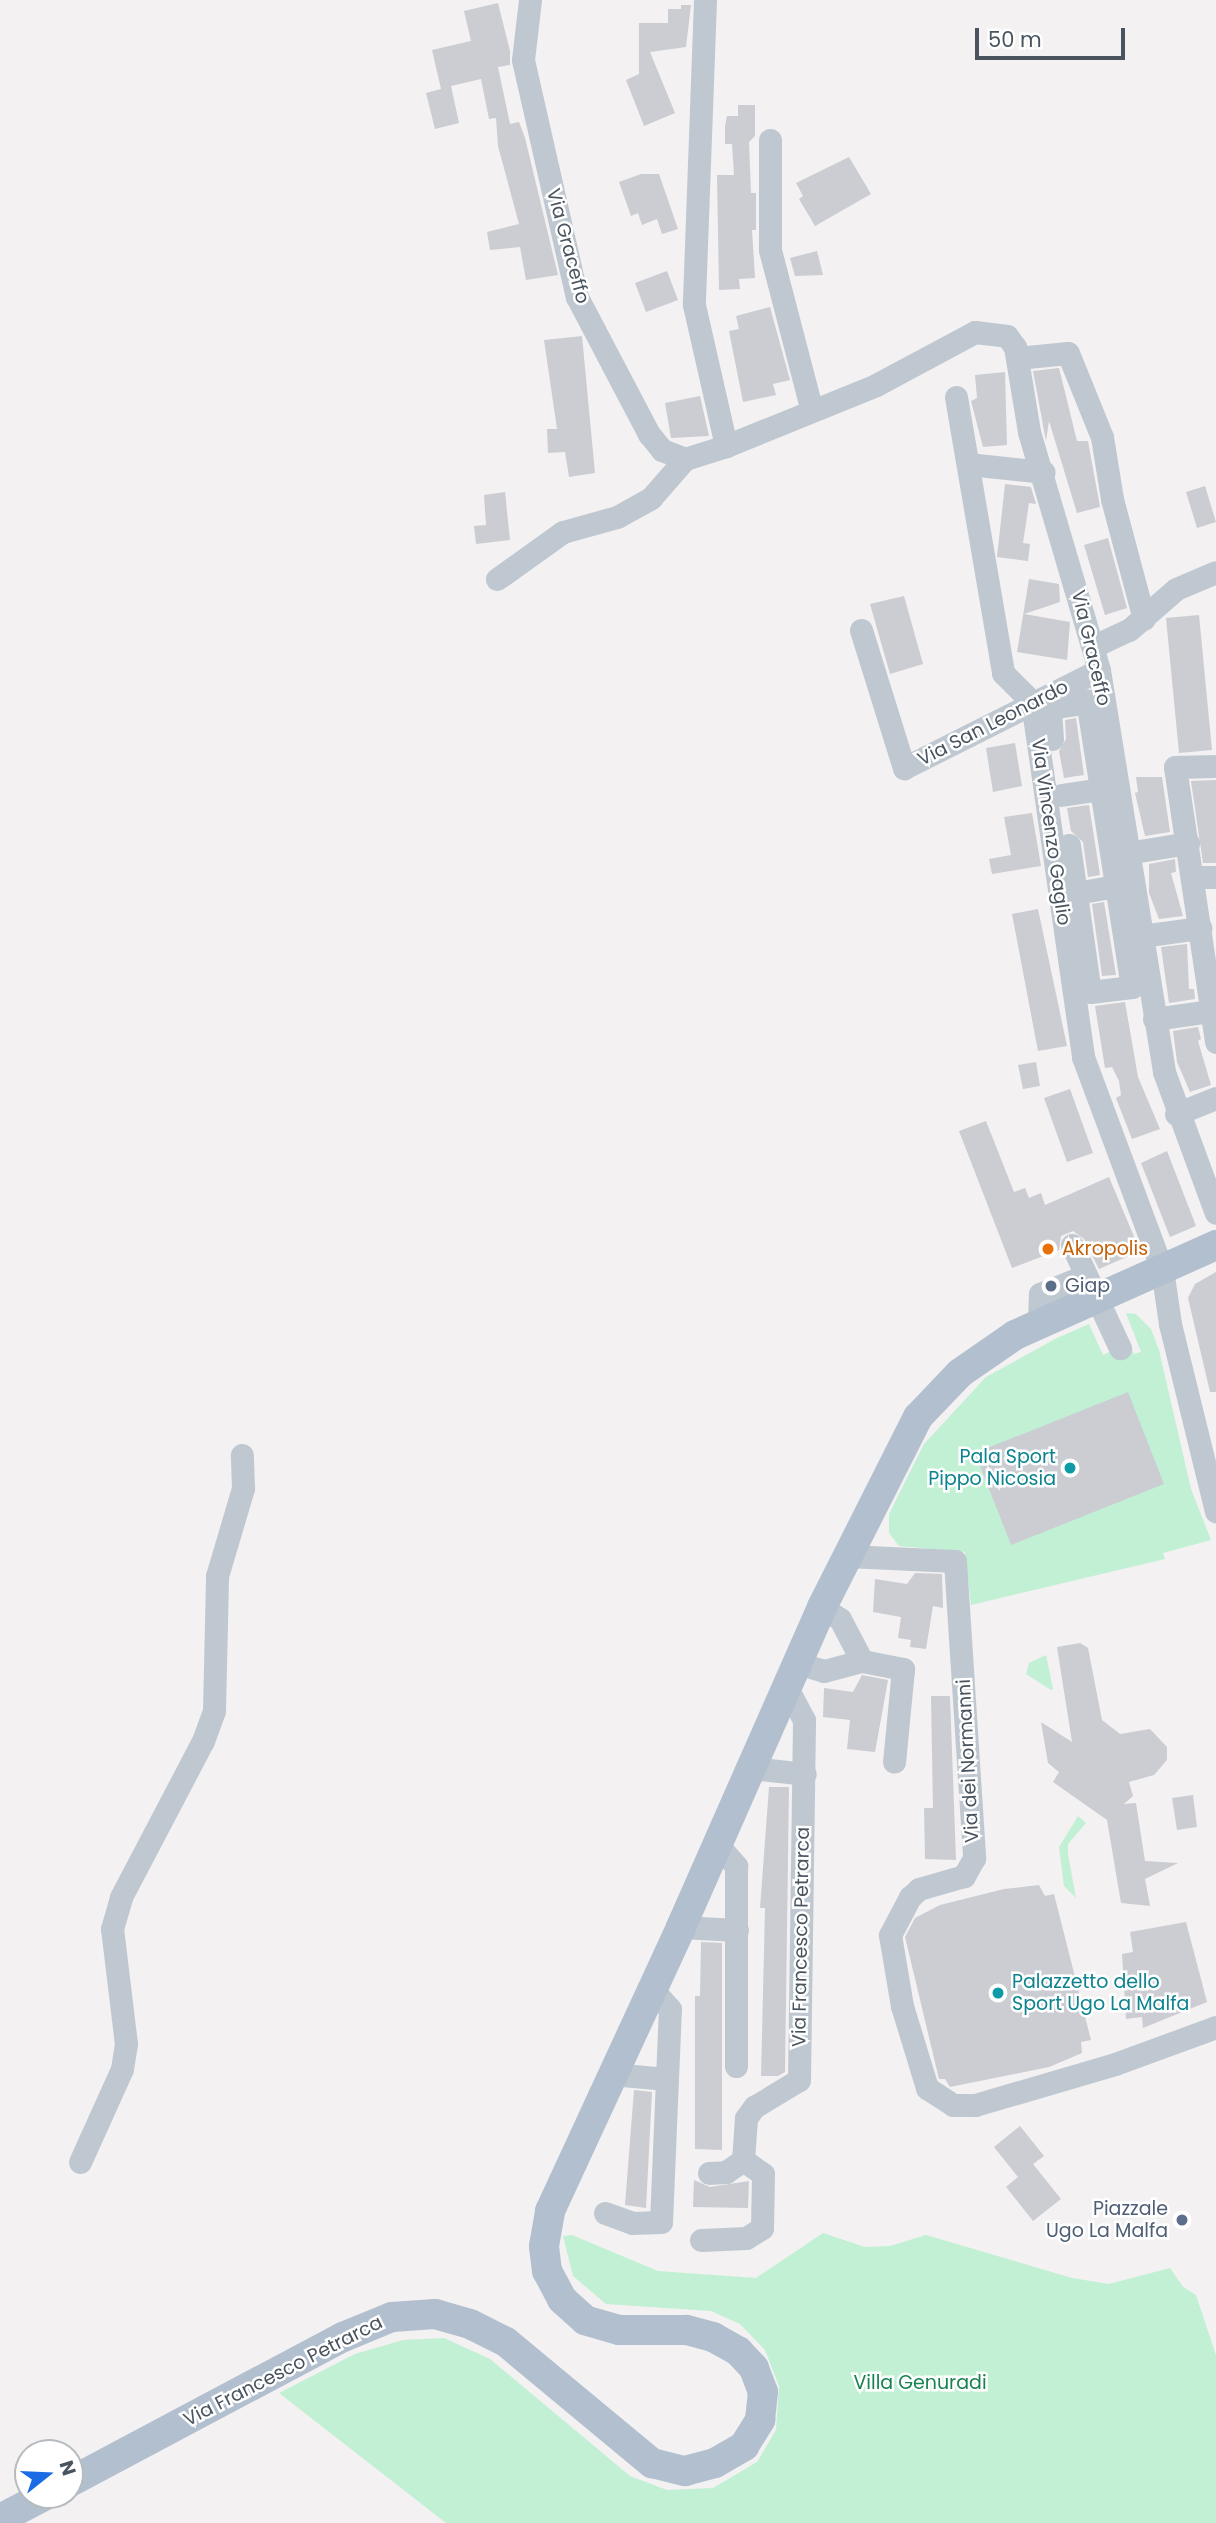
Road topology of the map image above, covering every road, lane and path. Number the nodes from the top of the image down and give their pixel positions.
1 (530, 0) edge
2 (705, 0) edge
3 (770, 140) dead end
4 (1017, 358) junction
5 (956, 397) dead end
6 (812, 411) junction
7 (726, 446) junction
8 (685, 459) junction
9 (968, 464) junction
10 (1044, 472) junction
11 (1216, 572) edge
12 (498, 579) dead end
13 (1144, 619) junction
14 (862, 630) dead end
15 (1094, 646) junction
16 (1099, 670) junction
17 (1095, 701) junction
18 (1032, 702) junction
19 (1216, 766) edge
20 (1101, 789) junction
21 (1061, 795) junction
22 (1188, 843) junction
23 (1127, 853) junction
24 (1193, 877) junction
25 (1216, 877) edge
26 (1116, 886) junction
27 (1076, 893) junction
28 (1200, 928) junction
29 (1141, 936) junction
30 (1210, 956) edge
31 (1212, 1011) junction
32 (1154, 1019) junction
33 (1216, 1042) edge
34 (1216, 1098) edge
35 (1176, 1114) junction
36 (1208, 1168) edge
37 (1216, 1213) edge
38 (1072, 1245) dead end
39 (1216, 1245) edge
40 (1161, 1269) junction
41 (1089, 1287) junction
42 (1109, 1341) dead end
43 (242, 1455) dead end
44 (1216, 1511) edge
45 (847, 1556) junction
46 (822, 1607) junction
47 (862, 1661) junction
48 (793, 1676) junction
49 (894, 1762) dead end
50 (751, 1768) junction
51 (805, 1774) junction
52 (718, 1846) junction
53 (681, 1927) junction
54 (737, 1930) junction
55 (652, 1989) junction
56 (1216, 2027) edge
57 (736, 2066) dead end
58 (611, 2074) junction
59 (667, 2079) junction
60 (743, 2160) junction
61 (80, 2162) dead end
62 (709, 2173) dead end
63 (605, 2213) dead end
64 (701, 2240) dead end
65 (84, 2475) edge
66 (19, 2509) edge
67 (0, 2519) edge

1 - 8 street, Via Graceffo
2 - 7 street
3 - 6 street
4 - 6 street
4 - 10 street, Via Graceffo
4 - 13 street
5 - 9 street
6 - 7 street
7 - 8 street
8 - 12 street
9 - 10 street
9 - 18 street
10 - 15 street, Via Graceffo
11 - 13 street
13 - 15 street
14 - 18 street, Via San Leonardo
15 - 16 street, Via Graceffo
16 - 17 street, Via Graceffo
16 - 18 street, Via San Leonardo
17 - 20 street
17 - 21 street
17 - 23 street, Via Graceffo
18 - 40 street, Via Vincenzo Gaglio
19 - 22 street
20 - 21 street
20 - 26 street
21 - 27 street
22 - 23 street
22 - 24 street
23 - 29 street, Via Graceffo
24 - 25 street
24 - 28 street
26 - 27 street
26 - 27 street
28 - 29 street
28 - 30 street
29 - 32 street, Via Graceffo
30 - 31 street
31 - 32 street
31 - 33 street
32 - 35 street, Via Graceffo
34 - 35 street
35 - 36 street, Via Graceffo
36 - 37 street, Via Graceffo
38 - 41 street
39 - 40 main road, Via Francesco Petrarca
40 - 41 main road, Via Francesco Petrarca
40 - 44 street, Via Vincenzo Gaglio
41 - 42 street
41 - 45 main road, Via Francesco Petrarca
43 - 61 street
45 - 46 main road, Via Francesco Petrarca
45 - 56 street, Via dei Normanni
46 - 47 street
46 - 48 main road, Via Francesco Petrarca
47 - 48 street
47 - 49 street
48 - 50 main road, Via Francesco Petrarca
48 - 51 street, Via Francesco Petrarca
50 - 51 street
50 - 52 main road, Via Francesco Petrarca
51 - 60 street, Via Francesco Petrarca
52 - 53 main road, Via Francesco Petrarca
52 - 54 street
53 - 54 street
53 - 55 main road, Via Francesco Petrarca
54 - 57 street
55 - 58 main road, Via Francesco Petrarca
55 - 59 street
58 - 59 street
58 - 65 main road, Via Francesco Petrarca
59 - 63 street
60 - 62 street
60 - 64 street
66 - 67 main road

